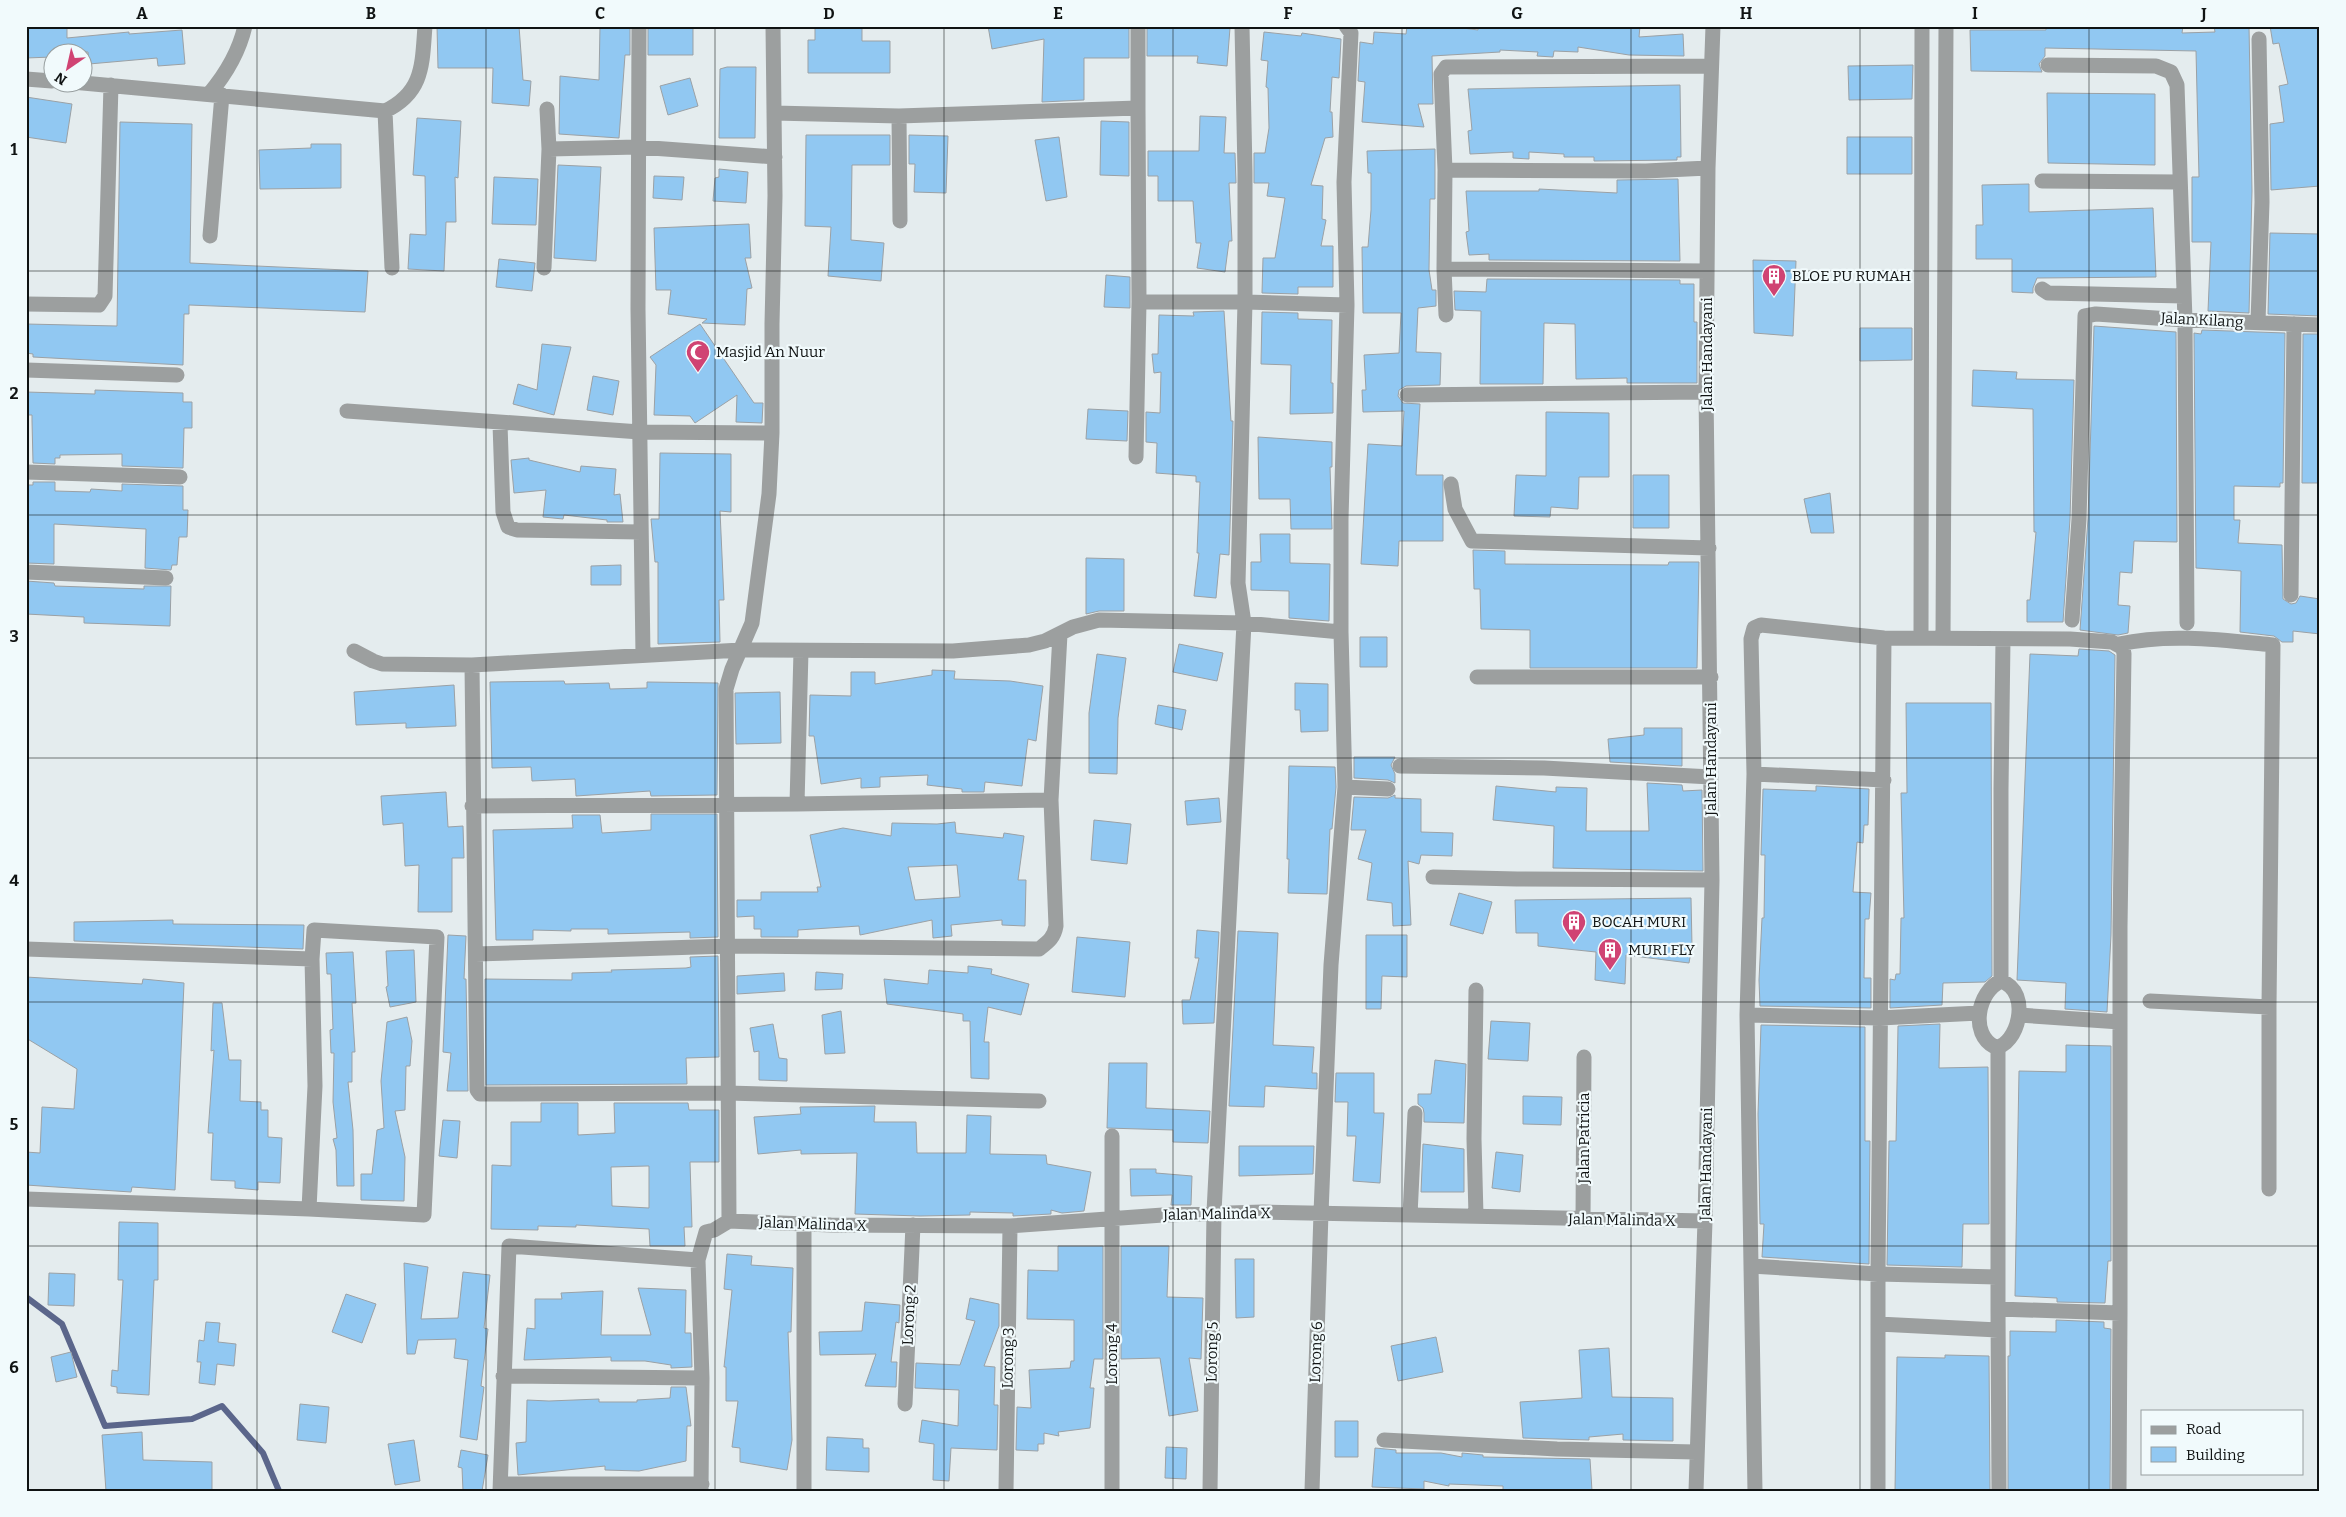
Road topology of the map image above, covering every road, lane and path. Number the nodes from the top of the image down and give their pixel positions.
1 (245, 26) edge
2 (425, 26) edge
3 (639, 26) edge
4 (772, 26) edge
5 (1138, 26) edge
6 (1242, 26) edge
7 (1346, 26) edge
8 (1712, 26) edge
9 (1922, 26) edge
10 (1946, 26) edge
11 (2259, 39) dead end
12 (2048, 65) dead end
13 (1711, 66) junction
14 (26, 79) edge
15 (42, 80) edge
16 (92, 84) edge
17 (111, 85) junction
18 (215, 95) junction
19 (1138, 108) junction
20 (386, 110) junction
21 (547, 110) dead end
22 (774, 113) junction
23 (899, 116) junction
24 (638, 148) junction
25 (549, 150) junction
26 (775, 157) junction
27 (1708, 168) junction
28 (1445, 170) junction
29 (2042, 181) dead end
30 (2180, 182) junction
31 (900, 221) dead end
32 (210, 236) dead end
33 (392, 268) dead end
34 (544, 268) dead end
35 (1444, 269) junction
36 (1707, 271) junction
37 (2042, 289) dead end
38 (2184, 296) junction
39 (1139, 302) junction
40 (1245, 302) junction
41 (26, 304) edge
42 (1347, 305) junction
43 (1446, 315) dead end
44 (2185, 320) junction
45 (2258, 322) junction
46 (2294, 324) junction
47 (2320, 325) edge
48 (26, 370) edge
49 (176, 375) dead end
50 (1706, 392) junction
51 (1407, 396) dead end
52 (347, 411) dead end
53 (500, 424) junction
54 (640, 432) junction
55 (772, 433) junction
56 (1136, 457) dead end
57 (26, 472) edge
58 (180, 477) dead end
59 (1451, 484) dead end
60 (641, 532) junction
61 (1709, 548) junction
62 (26, 572) edge
63 (166, 578) dead end
64 (2291, 595) dead end
65 (2072, 620) dead end
66 (2187, 622) dead end
67 (1244, 623) junction
68 (1341, 632) junction
69 (1060, 634) junction
70 (1884, 638) junction
71 (1920, 638) junction
72 (1943, 638) junction
73 (2003, 639) junction
74 (2119, 644) junction
75 (741, 650) junction
76 (354, 651) dead end
77 (801, 651) junction
78 (643, 655) junction
79 (472, 665) junction
80 (1477, 677) dead end
81 (1711, 677) junction
82 (1400, 766) dead end
83 (1754, 774) junction
84 (1711, 777) junction
85 (1884, 780) junction
86 (1344, 787) junction
87 (1388, 789) dead end
88 (1051, 800) junction
89 (727, 804) junction
90 (797, 804) junction
91 (472, 806) junction
92 (1433, 876) dead end
93 (1712, 880) junction
94 (729, 946) junction
95 (26, 950) edge
96 (476, 954) junction
97 (312, 959) junction
98 (2001, 981) junction
99 (1476, 990) dead end
100 (2150, 1001) dead end
101 (2269, 1007) junction
102 (1979, 1013) junction
103 (1747, 1015) junction
104 (2019, 1015) junction
105 (1880, 1018) junction
106 (2120, 1022) junction
107 (1998, 1047) junction
108 (1584, 1058) dead end
109 (728, 1093) junction
110 (1039, 1101) dead end
111 (1415, 1113) dead end
112 (1112, 1136) dead end
113 (2270, 1189) dead end
114 (26, 1199) edge
115 (309, 1208) junction
116 (1214, 1212) junction
117 (1321, 1213) junction
118 (1410, 1215) junction
119 (1476, 1216) junction
120 (1111, 1218) junction
121 (1583, 1219) junction
122 (729, 1221) junction
123 (1705, 1221) junction
124 (804, 1224) junction
125 (913, 1226) junction
126 (1010, 1226) junction
127 (698, 1260) junction
128 (1751, 1266) junction
129 (1878, 1274) junction
130 (1997, 1277) junction
131 (1998, 1309) junction
132 (2120, 1313) junction
133 (1878, 1324) junction
134 (1998, 1330) junction
135 (503, 1376) junction
136 (702, 1378) junction
137 (905, 1404) dead end
138 (1384, 1440) dead end
139 (1696, 1452) junction
140 (702, 1487) edge
141 (500, 1488) edge
142 (804, 1491) edge
143 (1006, 1491) edge
144 (1112, 1491) edge
145 (1210, 1491) edge
146 (1312, 1491) edge
147 (1696, 1491) edge
148 (1756, 1491) edge
149 (1878, 1491) edge
150 (1998, 1491) edge
151 (2119, 1491) edge

1 - 18 street
2 - 20 street
3 - 24 street
4 - 22 street
5 - 19 street
6 - 40 street, Lorong 5
7 - 42 street, Lorong 6
8 - 13 street, Jalan Handayani
9 - 71 street
10 - 72 street
11 - 45 street
12 - 30 street
13 - 27 street, Jalan Handayani
13 - 28 street
14 - 15 street
16 - 17 street
17 - 18 street
17 - 41 street
18 - 20 street
18 - 32 street
19 - 23 street
19 - 39 street
20 - 33 street
21 - 25 street
22 - 23 street
22 - 26 street
23 - 31 street
24 - 25 street
24 - 26 street
24 - 54 street
25 - 34 street
26 - 55 street
27 - 28 street
27 - 36 street, Jalan Handayani
28 - 35 street
29 - 30 street
30 - 38 street
35 - 36 street
35 - 43 street
36 - 50 street, Jalan Handayani
37 - 38 street
38 - 44 street
39 - 40 street
39 - 56 street
40 - 42 street
40 - 67 street, Lorong 5
42 - 68 street, Lorong 6
44 - 45 street, Jalan Kilang
44 - 65 street, Jalan Kilang
44 - 66 street
45 - 46 street, Jalan Kilang
46 - 47 street, Jalan Kilang
46 - 64 street
48 - 49 street
50 - 51 street
50 - 61 street, Jalan Handayani
52 - 53 street
53 - 54 street
53 - 60 street
54 - 55 street
54 - 60 street
55 - 75 street
57 - 58 street
59 - 61 street
60 - 78 street
61 - 81 street, Jalan Handayani
62 - 63 street
67 - 68 street
67 - 69 street
67 - 116 street, Lorong 5
68 - 86 street, Lorong 6
69 - 77 street
69 - 88 street
70 - 71 street
70 - 83 street
70 - 85 street
71 - 72 street
72 - 73 street
73 - 74 street
73 - 98 street
74 - 101 street
74 - 106 street
75 - 77 street
75 - 78 street
75 - 89 street
76 - 79 street
77 - 90 street
78 - 79 street
79 - 91 street
80 - 81 street
81 - 84 street, Jalan Handayani
82 - 84 street
83 - 85 street
83 - 103 street
84 - 93 street, Jalan Handayani
85 - 105 street
86 - 87 street
86 - 117 street, Lorong 6
88 - 90 street
88 - 94 street
89 - 90 street
89 - 91 street
89 - 94 street
91 - 96 street
92 - 93 street
93 - 123 street, Jalan Handayani
94 - 96 street
94 - 109 street
95 - 97 street
96 - 109 street
97 - 115 street
97 - 115 street
98 - 102 street
98 - 104 street
99 - 119 street
100 - 101 street
101 - 113 street
102 - 105 street
102 - 107 street
103 - 105 street
103 - 128 street
104 - 106 street
104 - 107 street
105 - 129 street
106 - 132 street
107 - 130 street
108 - 121 street, Jalan Patricia
109 - 110 street
109 - 122 street
111 - 118 street
112 - 120 street, Lorong 4
114 - 115 street
116 - 117 street, Jalan Malinda X
116 - 120 street, Jalan Malinda X
116 - 145 street, Lorong 5
117 - 118 street, Jalan Malinda X
117 - 146 street, Lorong 6
118 - 119 street, Jalan Malinda X
119 - 121 street, Jalan Malinda X
120 - 126 street, Jalan Malinda X
120 - 144 street, Lorong 4
121 - 123 street, Jalan Malinda X
122 - 124 street, Jalan Malinda X
122 - 127 street
123 - 139 street, Jalan Handayani
124 - 125 street, Jalan Malinda X
124 - 142 street
125 - 126 street, Jalan Malinda X
125 - 137 street, Lorong 2
126 - 143 street, Lorong 3
127 - 135 street
127 - 136 street
128 - 129 street
128 - 148 street
129 - 130 street
129 - 133 street
130 - 131 street
131 - 132 street
131 - 134 street
132 - 151 street
133 - 134 street
133 - 149 street
134 - 150 street
135 - 136 street
135 - 141 street
136 - 140 street
138 - 139 street
139 - 147 street, Jalan Handayani
140 - 141 street

